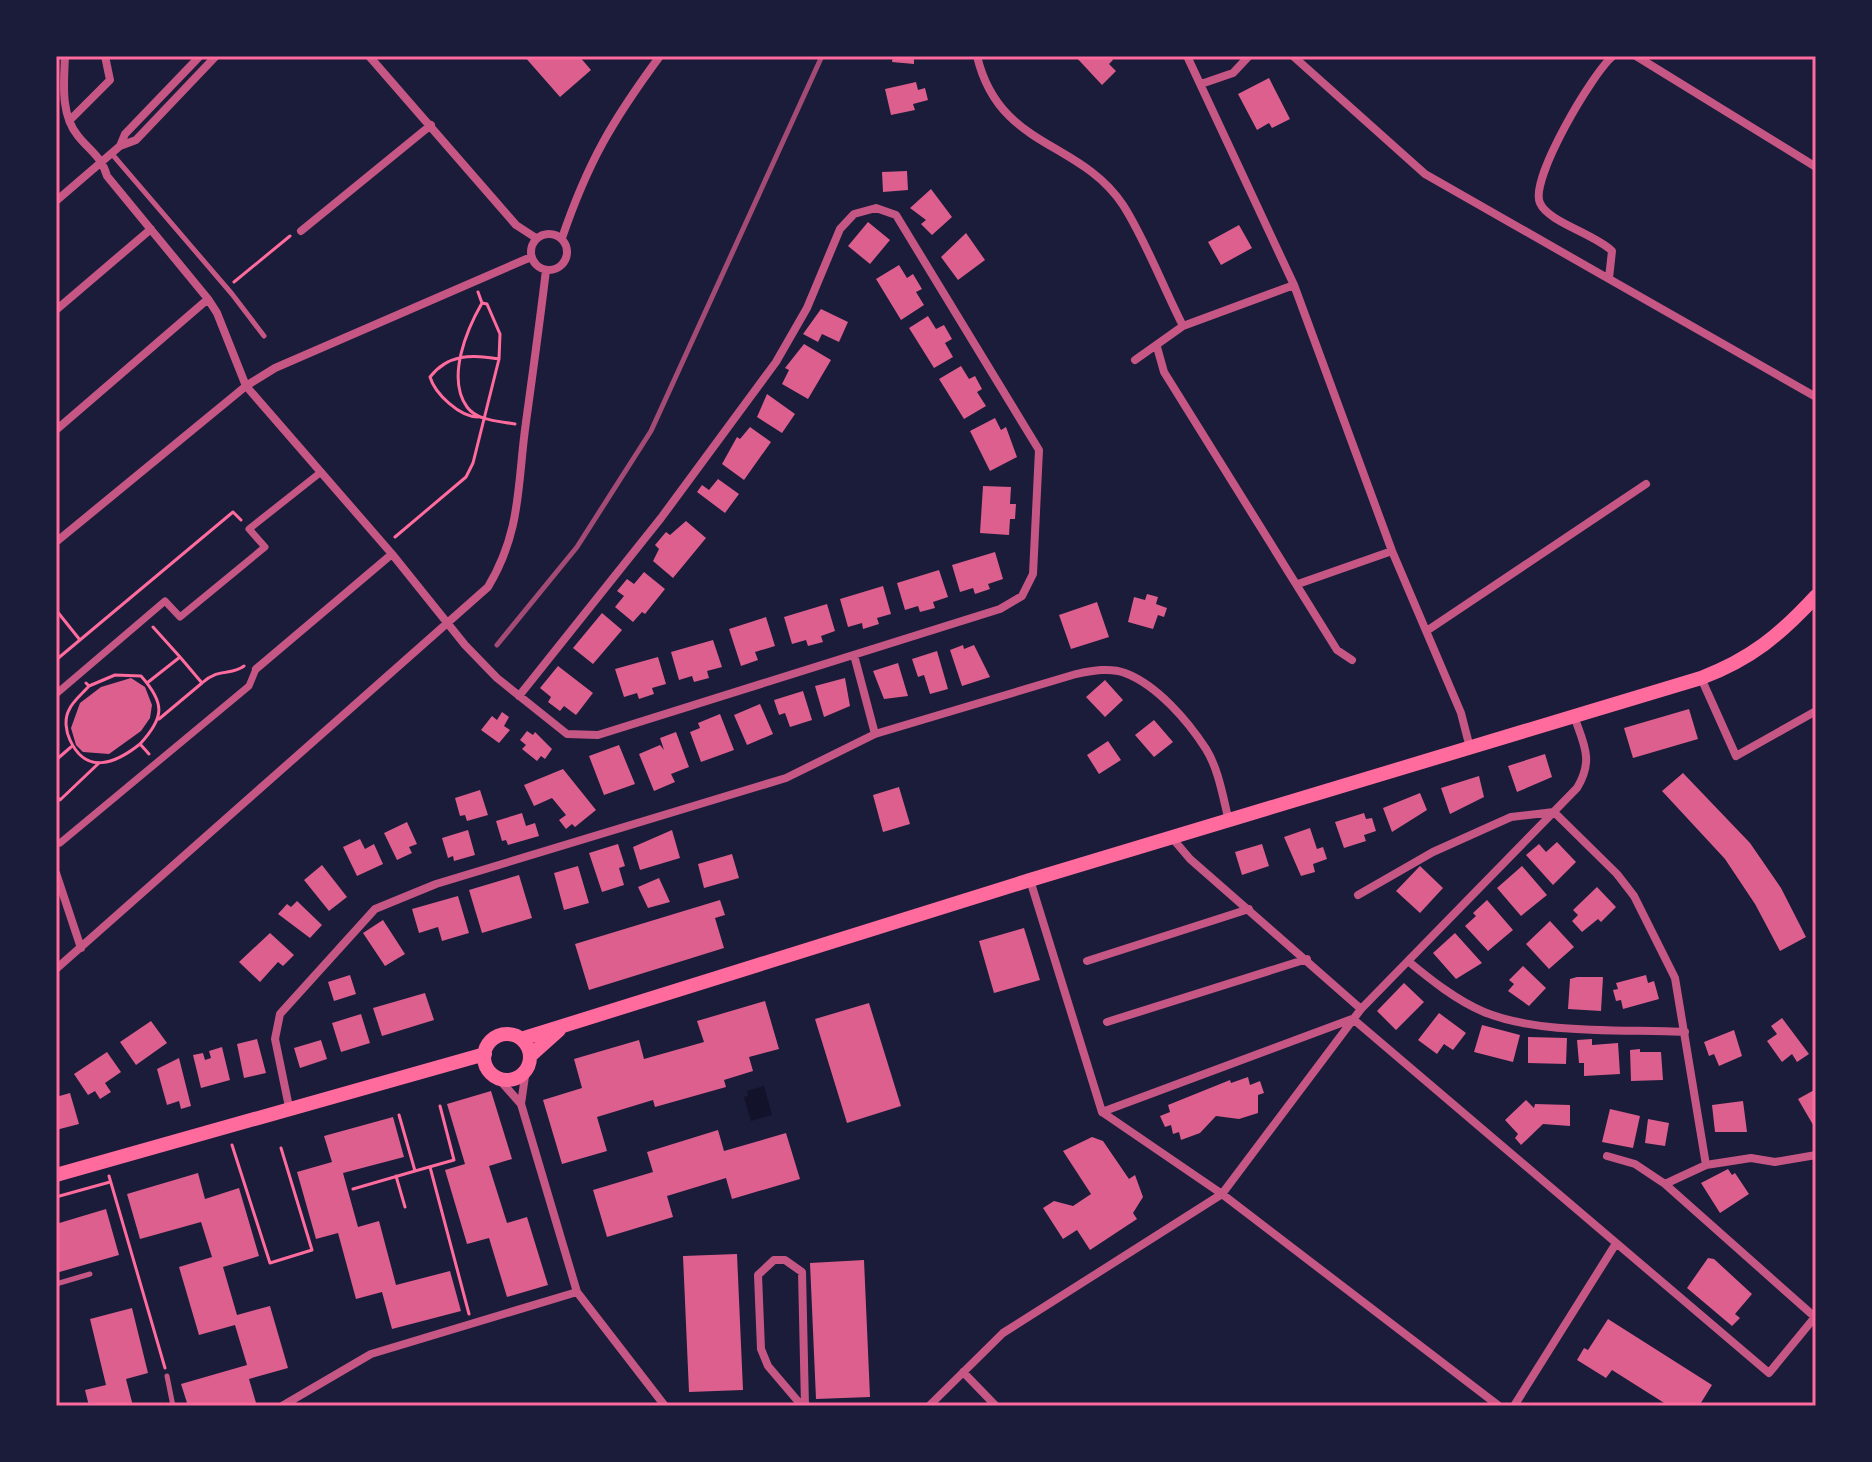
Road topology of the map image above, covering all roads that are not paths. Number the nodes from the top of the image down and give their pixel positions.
1 (65, 56) edge
2 (105, 56) edge
3 (200, 56) edge
4 (216, 56) edge
5 (369, 56) edge
6 (660, 56) edge
7 (977, 56) edge
8 (1187, 56) edge
9 (1249, 56) edge
10 (1293, 56) edge
11 (1613, 56) edge
12 (1636, 56) edge
13 (1201, 84) junction
14 (70, 120) junction
15 (431, 125) junction
16 (120, 146) junction
17 (112, 154) junction
18 (103, 162) junction
19 (1816, 167) edge
20 (56, 201) edge
21 (151, 229) junction
22 (301, 231) road end
23 (536, 238) junction
24 (562, 238) junction
25 (531, 257) junction
26 (546, 270) junction
27 (1609, 278) junction
28 (1294, 285) junction
29 (208, 299) junction
30 (56, 310) edge
31 (1183, 326) junction
32 (264, 336) dead end
33 (1157, 347) junction
34 (1135, 360) dead end
35 (246, 386) junction
36 (1816, 397) edge
37 (56, 430) edge
38 (321, 472) junction
39 (1646, 484) dead end
40 (56, 542) edge
41 (1392, 551) junction
42 (392, 554) junction
43 (1298, 584) junction
44 (1816, 596) edge
45 (448, 625) junction
46 (1428, 630) junction
47 (854, 655) junction
48 (1352, 660) dead end
49 (256, 669) joint
50 (1701, 678) junction
51 (56, 694) edge
52 (519, 696) junction
53 (1815, 714) edge
54 (1574, 716) junction
55 (875, 734) junction
56 (1470, 749) junction
57 (1554, 812) junction
58 (1229, 821) junction
59 (1173, 839) junction
60 (60, 843) dead end
61 (56, 873) edge
62 (1030, 880) junction
63 (1358, 895) dead end
64 (1249, 909) junction
65 (81, 948) junction
66 (1307, 959) junction
67 (1087, 961) dead end
68 (1408, 961) junction
69 (56, 969) edge
70 (1361, 1009) junction
71 (1353, 1019) junction
72 (1107, 1022) dead end
73 (562, 1027) junction
74 (1685, 1032) junction
75 (521, 1039) junction
76 (485, 1054) junction
77 (450, 1061) junction
78 (528, 1063) junction
79 (492, 1073) junction
80 (521, 1104) junction
81 (289, 1107) junction
82 (1102, 1112) junction
83 (1816, 1155) edge
84 (1607, 1156) dead end
85 (1706, 1165) junction
86 (56, 1175) edge
87 (1665, 1184) junction
88 (1222, 1194) junction
89 (1615, 1245) junction
90 (90, 1274) dead end
91 (56, 1284) edge
92 (577, 1292) junction
93 (1816, 1317) edge
94 (963, 1372) junction
95 (167, 1376) road end
96 (173, 1406) edge
97 (282, 1406) edge
98 (665, 1406) edge
99 (804, 1406) edge
100 (929, 1406) edge
101 (996, 1406) edge
102 (1499, 1406) edge
103 (1514, 1406) edge

1 - 14 street
2 - 14 street
3 - 16 street
4 - 16 street
5 - 15 street
6 - 24 street
7 - 31 street
8 - 13 street
9 - 13 street
10 - 27 street
11 - 27 street
12 - 19 street
13 - 28 street
14 - 18 street
15 - 22 street
15 - 23 street
16 - 17 street
17 - 18 street
17 - 32 lane
18 - 20 street
18 - 21 street
21 - 29 street
21 - 30 street
23 - 24 street
23 - 25 street
24 - 26 street
25 - 26 street
25 - 35 street
26 - 45 street
27 - 36 street
28 - 31 street
28 - 41 street
29 - 35 street
29 - 37 street
31 - 33 street
33 - 34 street
33 - 43 street
35 - 38 street
35 - 40 street
38 - 42 street
38 - 51 street
39 - 46 street
41 - 43 street
41 - 46 street
42 - 45 street
42 - 49 street
43 - 48 street
44 - 50 main road
45 - 52 street
45 - 65 street
46 - 56 street
47 - 52 street
47 - 52 street
47 - 55 street
49 - 60 street
50 - 53 street
50 - 54 main road
54 - 56 main road
54 - 57 street
55 - 58 street
55 - 81 street
56 - 58 main road
57 - 63 street
57 - 68 street
57 - 74 street
58 - 59 main road
59 - 62 main road
59 - 64 street
61 - 65 street
62 - 73 main road
62 - 82 street
64 - 66 street
64 - 67 street
65 - 69 street
66 - 70 street
66 - 72 street
68 - 70 street
68 - 74 street
70 - 71 street
71 - 82 street
71 - 88 street
71 - 89 street
73 - 75 main road
73 - 78 main road
74 - 85 street
75 - 76 main road
75 - 78 main road
76 - 77 main road
76 - 79 main road
77 - 79 main road
77 - 81 main road
78 - 79 main road
78 - 80 street
79 - 80 street
80 - 92 street
81 - 86 main road
82 - 88 street
83 - 85 street
84 - 87 street
85 - 87 street
87 - 93 street
88 - 94 street
88 - 102 street
89 - 93 street
89 - 103 street
90 - 91 lane
92 - 97 street
92 - 98 street
94 - 100 street
94 - 101 street
95 - 96 lane
99 - 99 street

